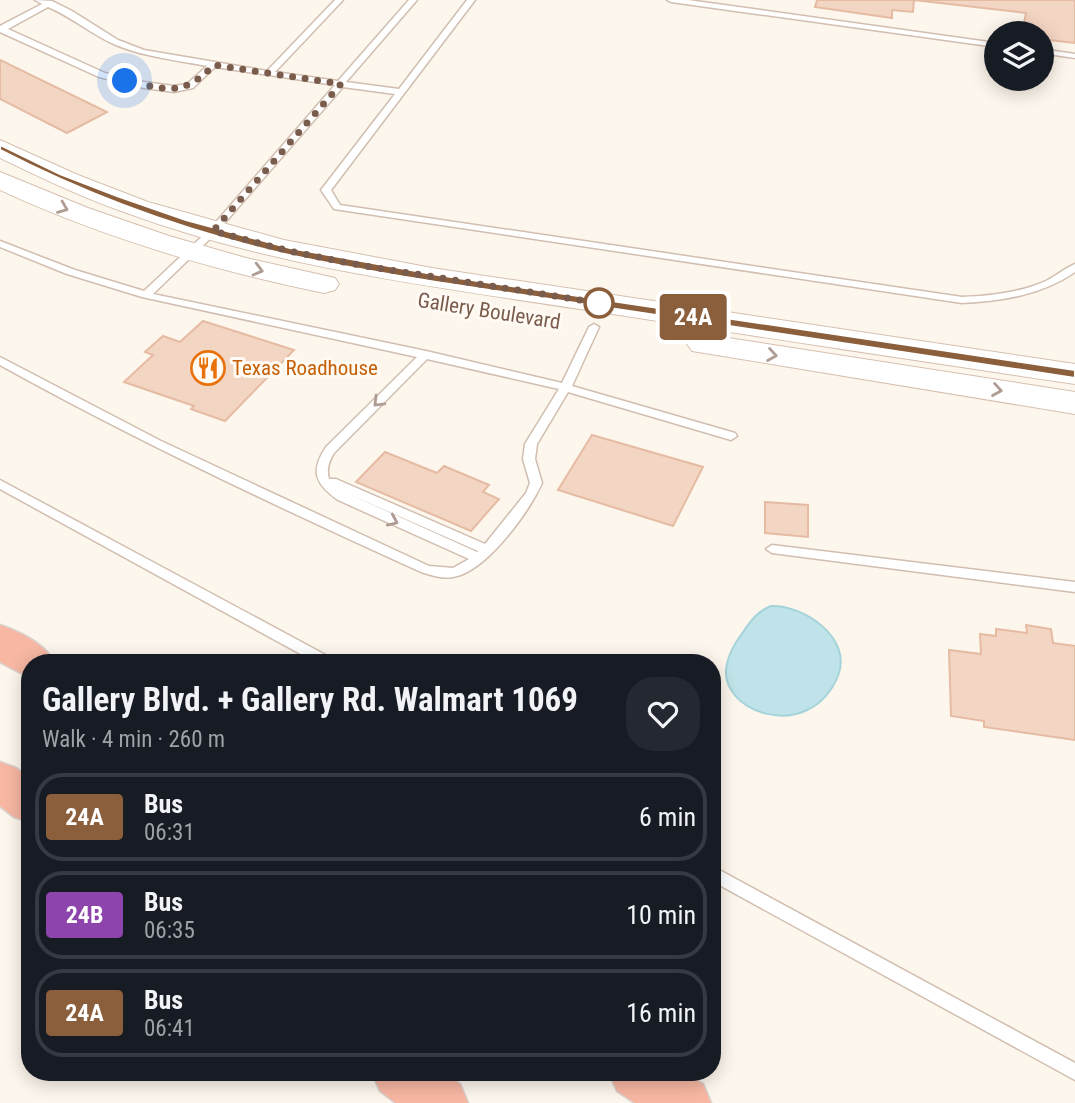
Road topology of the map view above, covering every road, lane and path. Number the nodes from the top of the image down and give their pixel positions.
1 (39, 0) edge
2 (339, 0) edge
3 (413, 0) edge
4 (471, 0) edge
5 (671, 0) edge
6 (49, 3) junction
7 (1, 29) edge
8 (984, 43) edge
9 (1054, 53) edge
10 (1075, 56) edge
11 (214, 65) junction
12 (269, 74) junction
13 (341, 84) junction
14 (401, 92) junction
15 (0, 148) edge
16 (0, 180) edge
17 (213, 231) junction
18 (0, 244) edge
19 (191, 253) junction
20 (1075, 267) edge
21 (146, 295) junction
22 (594, 327) junction
23 (426, 354) junction
24 (0, 360) edge
25 (1075, 374) edge
26 (566, 387) junction
27 (1075, 403) edge
28 (731, 436) dead end
29 (320, 470) joint
30 (0, 484) edge
31 (772, 549) dead end
32 (482, 553) junction
33 (1075, 587) edge
34 (0, 641) edge
35 (312, 654) edge
36 (21, 655) edge
37 (0, 781) edge
38 (21, 796) edge
39 (721, 878) edge
40 (1075, 1072) edge
41 (409, 1081) edge
42 (648, 1081) edge
43 (440, 1103) edge
44 (684, 1103) edge

1 - 6 lane
2 - 12 lane
3 - 13 lane
4 - 14 lane
5 - 8 lane
6 - 7 lane
6 - 11 lane
7 - 11 lane
9 - 10 lane
11 - 12 lane
12 - 13 lane
13 - 14 lane
13 - 17 lane
14 - 20 lane
15 - 17 street, Gallery Boulevard
16 -> 19 street, Gallery Boulevard
17 - 19 lane
17 - 25 street, Gallery Boulevard
18 - 21 lane
19 - 21 lane
19 -> 22 street, Gallery Boulevard
21 - 23 lane
22 - 26 lane
22 -> 27 street, Gallery Boulevard
23 - 26 lane
23 -> 29 lane
24 - 32 lane
26 - 28 lane
26 - 32 lane
29 -> 32 lane
30 - 35 lane
31 - 33 lane
34 - 36 highway
37 - 38 highway
39 - 40 lane
41 - 43 highway
42 - 44 highway

